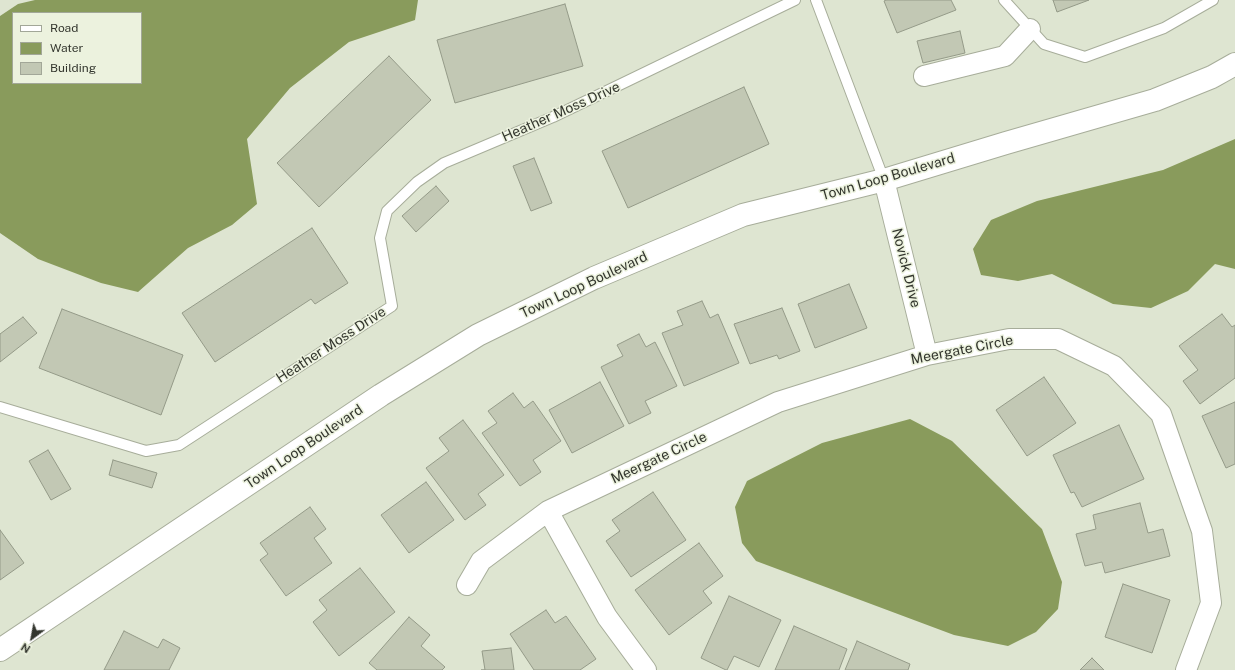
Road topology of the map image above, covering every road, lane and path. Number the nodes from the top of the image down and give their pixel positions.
1 (796, 0) edge
2 (816, 0) edge
3 (1004, 0) edge
4 (1213, 0) edge
5 (1030, 28) junction
6 (1235, 64) edge
7 (924, 76) dead end
8 (884, 180) junction
9 (927, 355) junction
10 (0, 407) edge
11 (548, 511) junction
12 (467, 585) dead end
13 (0, 650) edge
14 (646, 670) edge
15 (1186, 670) edge

1 - 10 lane, Heather Moss Drive
2 - 8 lane
3 - 5 lane
4 - 5 lane
5 - 7 street
6 - 8 street, Town Loop Boulevard
8 - 9 street, Novick Drive
8 - 13 street, Town Loop Boulevard
9 - 11 street, Meergate Circle
9 - 15 street, Meergate Circle
11 - 12 street, Meergate Circle
11 - 14 street

